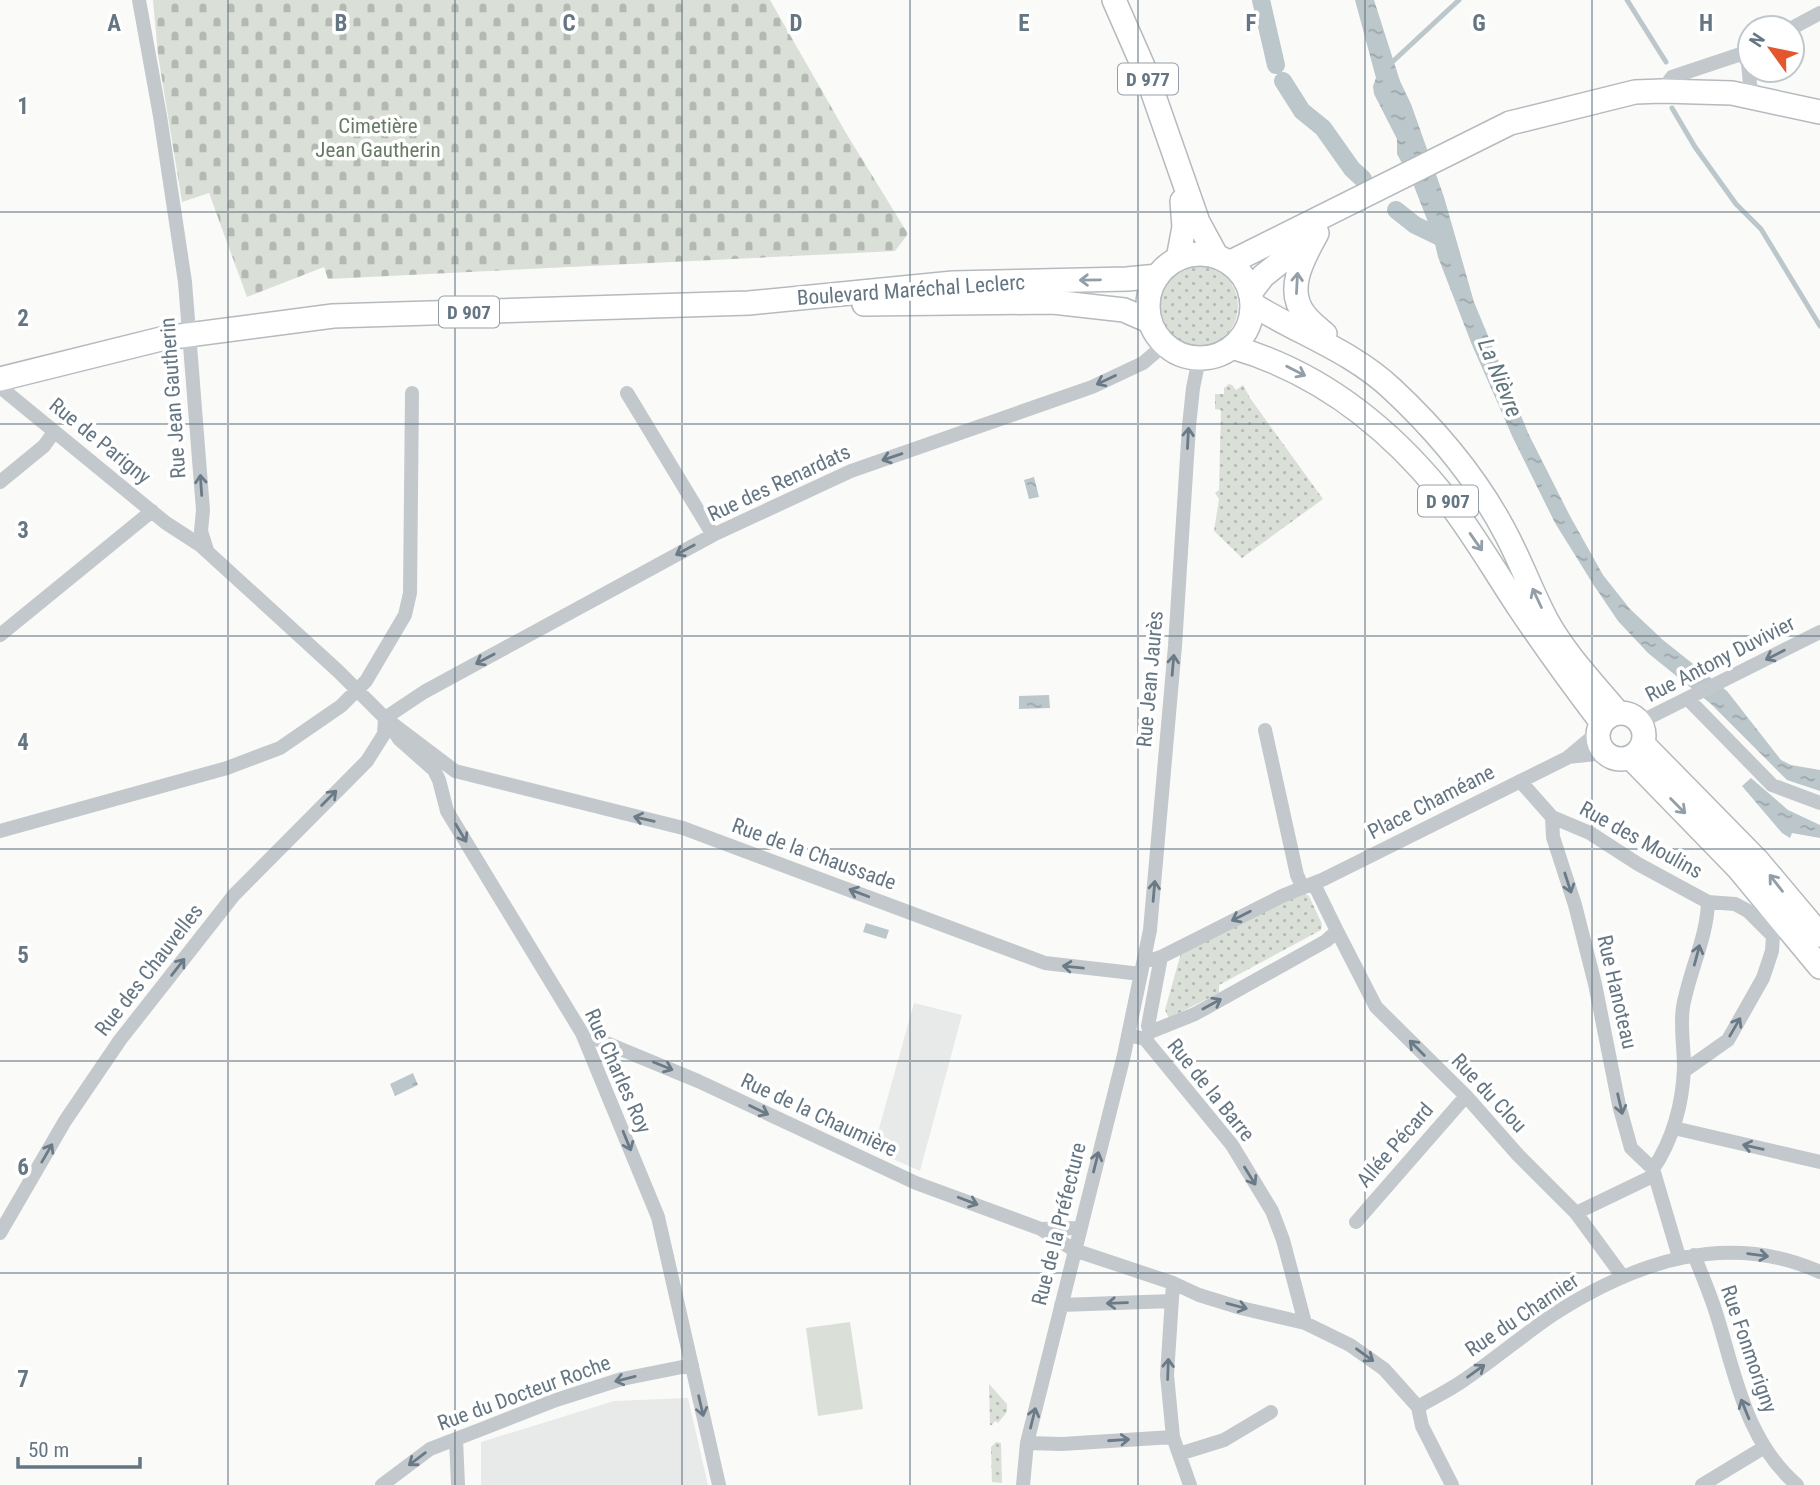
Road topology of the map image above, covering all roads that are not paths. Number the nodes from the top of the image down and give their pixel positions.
1 (139, 0) edge
2 (1114, 0) edge
3 (1736, 56) edge
4 (1752, 84) edge
5 (1662, 91) junction
6 (1754, 97) junction
7 (1820, 112) edge
8 (1176, 160) junction
9 (1354, 201) junction
10 (1317, 233) junction
11 (1178, 259) junction
12 (1223, 260) junction
13 (1158, 276) junction
14 (1251, 299) junction
15 (748, 303) junction
16 (1149, 321) junction
17 (190, 335) junction
18 (1164, 345) junction
19 (1232, 348) junction
20 (1347, 356) junction
21 (1199, 359) junction
22 (0, 379) edge
23 (0, 387) edge
24 (412, 393) dead end
25 (627, 393) dead end
26 (54, 432) junction
27 (0, 482) edge
28 (152, 511) junction
29 (201, 520) junction
30 (182, 534) junction
31 (713, 535) junction
32 (207, 552) junction
33 (1820, 632) edge
34 (0, 635) edge
35 (357, 690) junction
36 (424, 692) junction
37 (1688, 699) junction
38 (373, 705) junction
39 (386, 718) junction
40 (1265, 730) dead end
41 (1606, 730) junction
42 (1638, 741) junction
43 (1567, 758) junction
44 (368, 761) junction
45 (427, 762) junction
46 (470, 775) junction
47 (1520, 782) junction
48 (1820, 803) edge
49 (445, 807) junction
50 (1552, 817) junction
51 (0, 831) edge
52 (1308, 886) junction
53 (1708, 902) junction
54 (1337, 931) junction
55 (1820, 935) edge
56 (1161, 957) junction
57 (1144, 959) junction
58 (1820, 967) edge
59 (1141, 974) junction
60 (582, 1033) junction
61 (1128, 1035) junction
62 (1147, 1035) junction
63 (1684, 1071) junction
64 (1466, 1096) junction
65 (1674, 1128) junction
66 (1820, 1162) edge
67 (1653, 1172) junction
68 (1576, 1213) junction
69 (1356, 1222) dead end
70 (1080, 1228) junction
71 (1041, 1229) junction
72 (0, 1233) edge
73 (1074, 1250) junction
74 (1694, 1255) junction
75 (1679, 1257) junction
76 (1820, 1272) edge
77 (1623, 1277) junction
78 (1174, 1283) junction
79 (1172, 1301) junction
80 (1061, 1305) junction
81 (1305, 1323) junction
82 (692, 1365) junction
83 (1418, 1407) junction
84 (1271, 1412) dead end
85 (1172, 1437) junction
86 (456, 1440) junction
87 (1027, 1443) junction
88 (1763, 1448) junction
89 (1179, 1454) junction
90 (1446, 1483) edge
91 (382, 1485) edge
92 (458, 1485) edge
93 (719, 1485) edge
94 (1023, 1485) edge
95 (1190, 1485) edge
96 (1702, 1485) edge
97 (1797, 1485) edge

1 - 17 street, Rue Jean Gautherin
2 - 8 main road, D 977
3 - 5 street
4 - 6 street
5 - 6 main road
5 - 9 main road
6 - 7 main road
8 - 11 main road, D 977
8 - 12 main road, D 977
9 - 10 main road
9 - 12 main road
10 - 14 main road
20 -> 10 main road
11 - 12 main road
11 - 13 main road
12 - 14 main road
13 -> 15 main road, Boulevard Maréchal Leclerc / D 907
13 - 16 main road
14 - 19 main road
14 - 20 main road, D 907
15 - 16 main road, Boulevard Maréchal Leclerc / D 907
15 - 17 main road, Boulevard Maréchal Leclerc / D 907
16 - 18 main road
17 - 22 main road, D 907
29 -> 17 street, Rue Jean Gautherin
18 - 21 main road
18 -> 31 street, Rue des Renardats
19 - 21 main road
19 -> 41 main road, D 907
41 -> 20 main road, D 907
57 -> 21 street, Rue Jean Jaurès
23 - 26 street, Rue de Parigny
24 - 35 street
25 - 31 street
26 - 27 street
26 - 28 street, Rue de Parigny
28 - 30 street, Rue de Parigny
28 - 34 street
29 - 30 street
29 - 32 street, Rue Jean Gautherin
30 - 32 street, Rue de Parigny
31 -> 36 street, Rue des Renardats
32 - 35 street
33 -> 37 street, Rue Antony Duvivier
35 - 38 street
35 - 51 street
36 - 38 street, Rue des Renardats
36 - 39 street, Rue des Renardats
37 - 42 street, Rue Antony Duvivier
37 - 48 street
38 - 39 street
39 - 44 street, Rue des Chauvelles
39 - 45 street, Rue Charles Roy
39 - 46 street, Rue de la Chaussade
40 - 52 street
41 - 42 main road
41 - 42 main road
41 - 43 street, Place Chaméane
41 - 43 street, Place Chaméane
55 -> 42 main road
42 -> 58 main road
43 - 47 street, Place Chaméane
44 - 45 street, Rue des Chauvelles
72 -> 44 street, Rue des Chauvelles
45 - 49 street, Rue Charles Roy
46 - 49 street
59 -> 46 street, Rue de la Chaussade
47 - 50 street
47 - 52 street, Place Chaméane
49 -> 60 street, Rue Charles Roy
50 - 53 street, Rue des Moulins
50 -> 67 street, Rue Hanoteau
52 - 54 street
52 -> 56 street, Place Chaméane
63 -> 53 street
63 -> 53 street, Rue des Moulins
62 -> 54 street
64 -> 54 street, Rue du Clou
56 - 57 street, Place Chaméane
56 - 62 street
57 - 59 street
59 - 61 street, Rue de la Préfecture
60 -> 71 street, Rue de la Chaumière
60 -> 82 street, Rue Charles Roy
61 - 62 street, Rue de la Barre
70 -> 61 street, Rue de la Préfecture
62 -> 81 street, Rue de la Barre
63 - 65 street
64 - 68 street, Rue du Clou
64 - 69 street, Allée Pécard
66 -> 65 street
65 - 67 street
67 - 68 street
67 - 75 street
68 - 77 street, Rue du Clou
70 - 71 street, Rue de la Chaumière
70 - 73 street, Rue de la Préfecture
71 - 73 street, Rue de la Chaumière
73 - 78 street, Rue de la Chaumière
73 - 80 street, Rue de la Préfecture
74 - 75 street, Rue du Charnier
74 -> 76 street, Rue du Charnier
88 -> 74 street, Rue Fonmorigny
75 - 77 street, Rue du Charnier
83 -> 77 street, Rue du Charnier
78 - 79 street
78 -> 81 street, Rue de la Chaumière
79 -> 80 street
85 -> 79 street
87 -> 80 street, Rue de la Préfecture
81 -> 83 street
82 -> 86 street, Rue du Docteur Roche
82 -> 93 street, Rue Charles Roy
83 - 90 street
84 - 89 street
87 -> 85 street
85 - 89 street
86 -> 91 street, Rue du Docteur Roche
86 - 92 street
87 - 94 street, Rue de la Préfecture
88 - 96 street
88 - 97 street, Rue Fonmorigny
89 - 95 street

